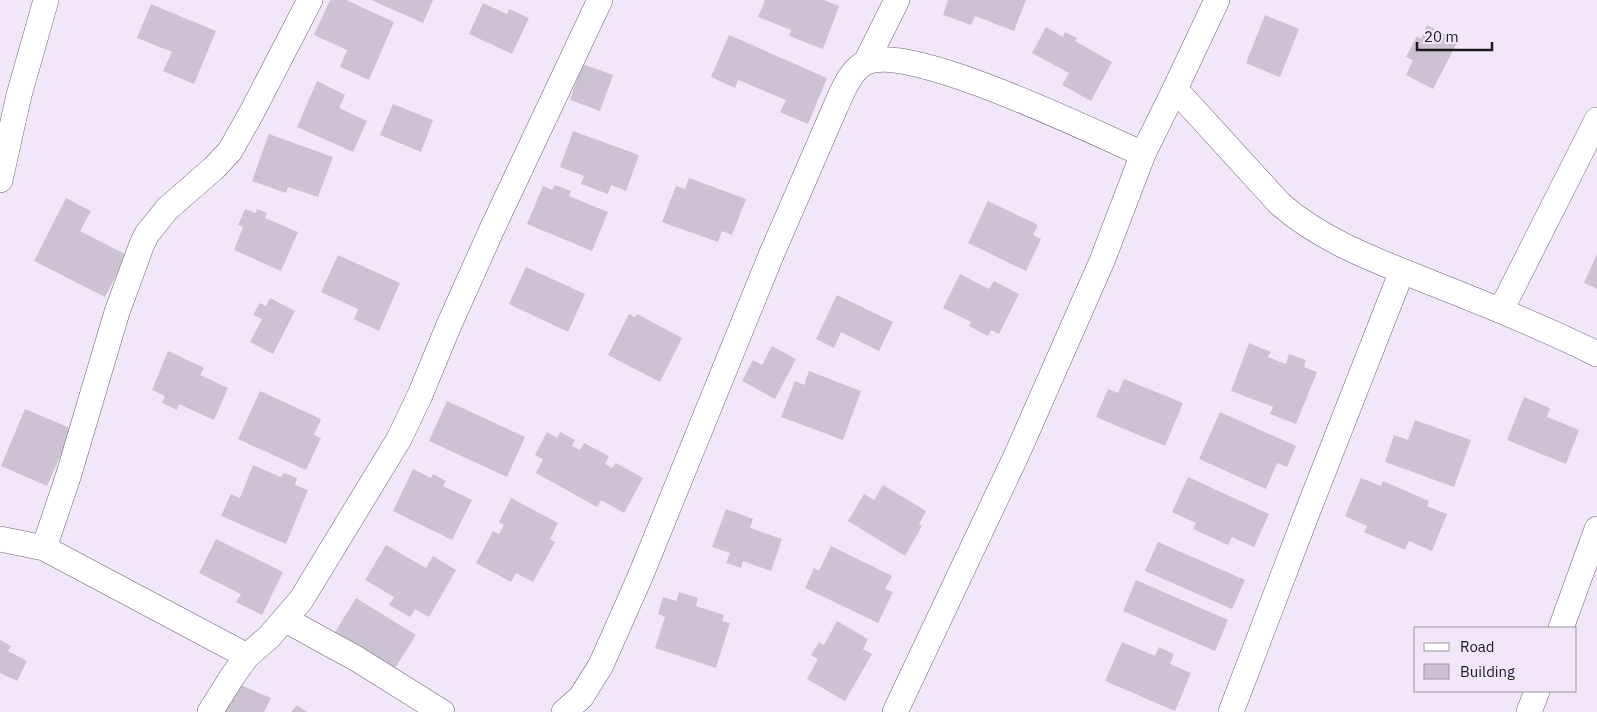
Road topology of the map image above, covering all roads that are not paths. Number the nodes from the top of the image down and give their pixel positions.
1 (46, 0) edge
2 (310, 0) edge
3 (600, 0) edge
4 (897, 0) edge
5 (1217, 0) edge
6 (866, 62) junction
7 (1176, 89) junction
8 (10, 90) edge
9 (1597, 120) edge
10 (1143, 154) junction
11 (0, 180) edge
12 (1402, 271) junction
13 (1501, 310) junction
14 (1597, 354) edge
15 (1597, 529) edge
16 (0, 539) edge
17 (44, 548) junction
18 (286, 620) junction
19 (1561, 627) edge
20 (247, 656) junction
21 (1537, 692) edge
22 (210, 712) edge
23 (442, 712) edge
24 (564, 712) edge
25 (895, 712) edge
26 (1232, 712) edge
27 (1529, 712) edge

1 - 8 street
2 - 17 street
3 - 18 street
4 - 6 street
5 - 7 street
6 - 10 street
6 - 24 street
7 - 10 street
7 - 12 street
8 - 11 street
9 - 13 street
10 - 25 street
12 - 13 street
12 - 26 street
13 - 14 street
15 - 19 street
16 - 17 street
17 - 20 street
18 - 20 street
18 - 23 street
20 - 22 street
21 - 27 street

